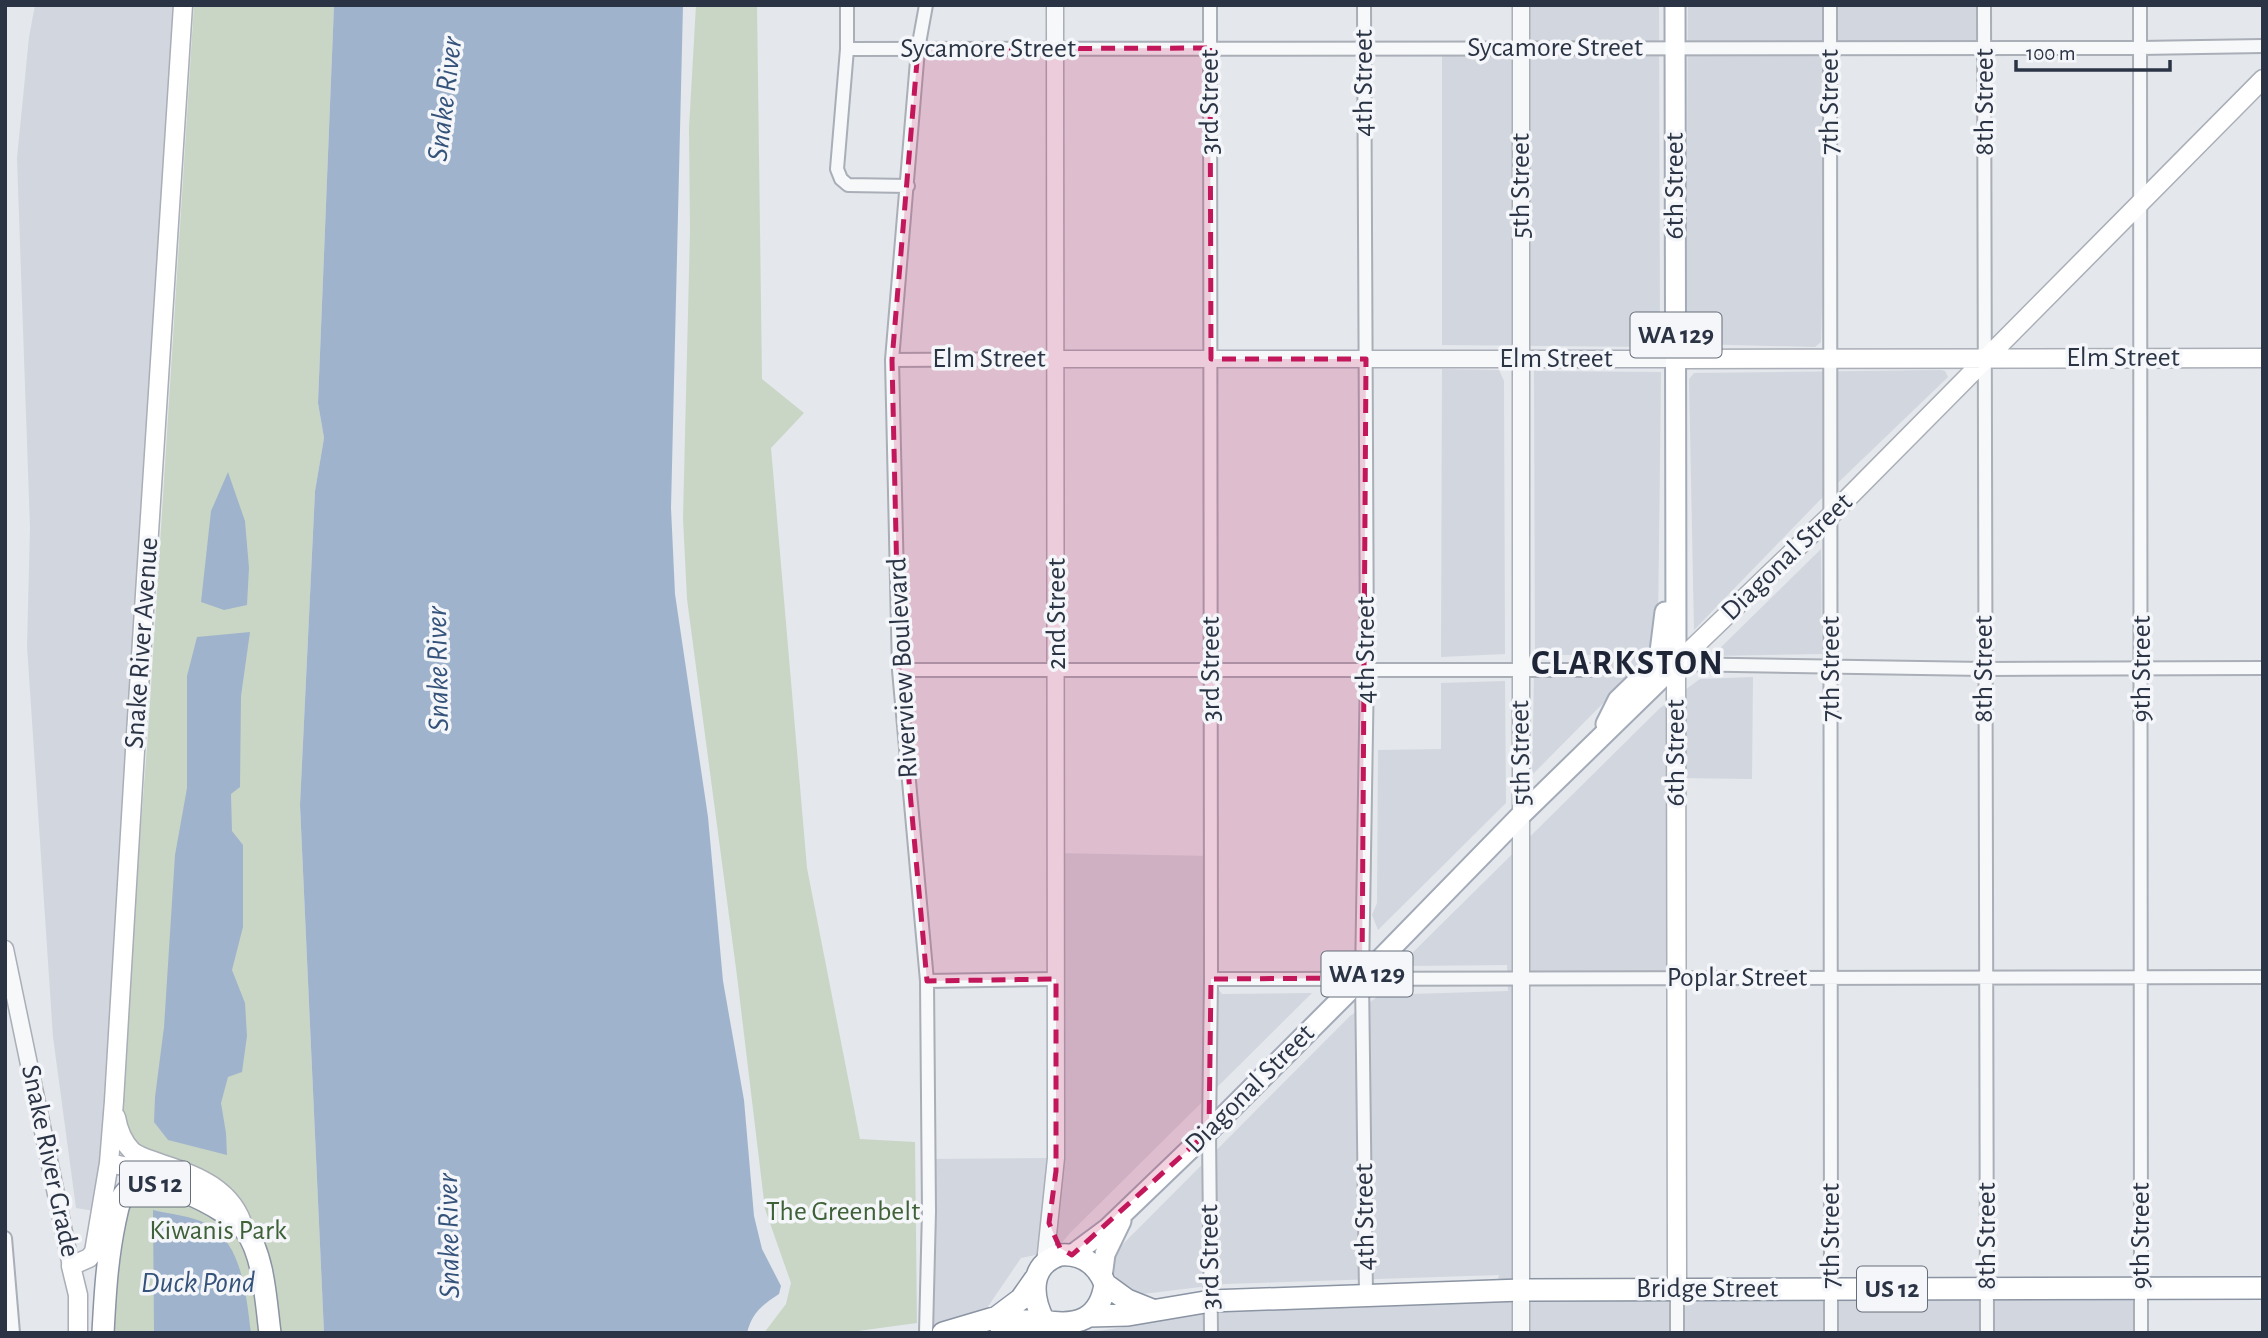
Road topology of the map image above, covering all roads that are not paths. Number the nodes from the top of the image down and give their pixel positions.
1 (183, 5) edge
2 (847, 5) edge
3 (926, 5) edge
4 (1055, 5) edge
5 (1210, 5) edge
6 (1364, 5) edge
7 (1521, 5) edge
8 (1675, 5) edge
9 (1829, 5) edge
10 (1984, 5) edge
11 (2140, 5) edge
12 (2263, 46) edge
13 (1364, 47) junction
14 (1055, 48) junction
15 (1210, 48) junction
16 (1521, 48) junction
17 (1674, 48) junction
18 (1829, 48) junction
19 (1984, 48) junction
20 (2140, 48) junction
21 (847, 49) junction
22 (918, 49) junction
23 (2263, 79) edge
24 (908, 186) junction
25 (2140, 203) junction
26 (1830, 358) junction
27 (1987, 358) junction
28 (2140, 358) junction
29 (2263, 358) edge
30 (1057, 359) junction
31 (1211, 359) junction
32 (1366, 359) junction
33 (1521, 359) junction
34 (1676, 359) junction
35 (892, 360) junction
36 (1830, 516) junction
37 (1676, 595) junction
38 (1676, 664) junction
39 (1831, 667) junction
40 (2142, 667) junction
41 (2263, 668) edge
42 (1367, 669) junction
43 (1984, 669) junction
44 (899, 670) junction
45 (1057, 670) junction
46 (1211, 670) junction
47 (1520, 670) junction
48 (1590, 670) dead end
49 (1595, 742) junction
50 (1522, 814) junction
51 (5, 949) edge
52 (1986, 977) junction
53 (2141, 977) junction
54 (2263, 977) edge
55 (1362, 978) junction
56 (1677, 978) junction
57 (1832, 978) junction
58 (1056, 979) junction
59 (1212, 979) junction
60 (1522, 980) junction
61 (927, 981) junction
62 (114, 1101) junction
63 (1209, 1131) junction
64 (109, 1163) junction
65 (1128, 1208) junction
66 (1049, 1223) junction
67 (244, 1229) junction
68 (5, 1238) edge
69 (1069, 1255) junction
70 (107, 1259) junction
71 (71, 1266) junction
72 (1040, 1271) junction
73 (1103, 1280) junction
74 (7, 1282) edge
75 (2263, 1288) edge
76 (1677, 1289) junction
77 (1987, 1289) junction
78 (2141, 1289) junction
79 (1521, 1290) junction
80 (1831, 1290) junction
81 (78, 1295) junction
82 (1366, 1295) junction
83 (1211, 1301) junction
84 (1152, 1310) junction
85 (1075, 1324) edge
86 (1047, 1327) edge
87 (13, 1333) edge
88 (78, 1333) edge
89 (91, 1333) edge
90 (103, 1333) edge
91 (270, 1333) edge
92 (926, 1333) edge
93 (943, 1333) edge
94 (1001, 1333) edge
95 (1211, 1333) edge
96 (1521, 1333) edge
97 (1677, 1333) edge
98 (1831, 1333) edge
99 (1987, 1333) edge
100 (2141, 1333) edge

1 - 62 main road, Snake River Avenue
2 - 21 street
3 - 22 street, Riverview Boulevard
4 - 14 street, 2nd Street
5 - 15 street, 3rd Street
6 - 13 street, 4th Street
7 - 16 street, 5th Street
8 - 17 main road, 6th Street / WA 129
9 - 18 street, 7th Street
10 - 19 street, 8th Street
11 - 20 street, 9th Street
12 - 20 street, Sycamore Street
13 - 15 street, Sycamore Street
13 - 16 street, Sycamore Street
13 - 32 street, 4th Street
14 - 15 street, Sycamore Street
14 - 22 street, Sycamore Street
14 - 30 street, 2nd Street
15 - 31 street, 3rd Street
16 - 17 street, Sycamore Street
16 - 33 street, 5th Street
17 - 18 street, Sycamore Street
17 - 34 main road, 6th Street / WA 129
18 - 19 street, Sycamore Street
18 - 26 street, 7th Street
19 - 20 street, Sycamore Street
19 - 27 street, 8th Street
20 - 25 street, 9th Street
21 - 22 street, Sycamore Street
21 - 24 street
22 - 24 street, Riverview Boulevard
23 - 25 main road, Diagonal Street
24 - 35 street, Riverview Boulevard
25 - 27 main road, Diagonal Street
25 - 28 street, 9th Street
26 - 27 main road, Elm Street
26 - 34 main road, Elm Street
26 - 36 street, 7th Street
27 - 28 main road, Elm Street
27 - 36 main road, Diagonal Street
27 - 43 street, 8th Street
28 - 29 main road, Elm Street
28 - 40 street, 9th Street
30 - 31 street, Elm Street
30 - 35 street, Elm Street
30 - 45 street, 2nd Street
31 - 32 street, Elm Street
31 - 46 street, 3rd Street
32 - 33 street, Elm Street
32 - 42 street, 4th Street
33 - 34 street, Elm Street
33 - 47 street, 5th Street
34 - 37 main road, 6th Street / WA 129
35 - 44 street, Riverview Boulevard
36 - 38 main road, Diagonal Street
36 - 39 street, 7th Street
37 - 38 main road, 6th Street / WA 129
37 - 49 main road, WA 129
38 - 39 street
38 - 49 main road, Diagonal Street / WA 129
38 - 56 main road, 6th Street
39 - 43 street
39 - 57 street, 7th Street
40 - 41 street
40 - 43 street
40 - 53 street, 9th Street
42 - 46 street
42 - 47 street
42 - 55 street, 4th Street
43 - 52 street, 8th Street
44 - 45 street
44 - 61 street, Riverview Boulevard
45 - 46 street
45 - 58 street, 2nd Street
46 - 59 street, 3rd Street
47 - 48 street
47 - 50 street, 5th Street
49 - 50 main road, Diagonal Street / WA 129
50 - 55 main road, Diagonal Street / WA 129
50 - 60 street, 5th Street
51 - 71 street, Snake River Grade
52 - 53 street, Poplar Street
52 - 57 street, Poplar Street
52 - 77 street, 8th Street
53 - 54 street, Poplar Street
53 - 78 street, 9th Street
55 - 59 street, Poplar Street
55 - 60 street, Poplar Street
55 - 63 main road, Diagonal Street / WA 129
55 - 82 street, 4th Street
56 - 57 street, Poplar Street
56 - 60 street, Poplar Street
56 - 76 main road, 6th Street
57 - 80 street, 7th Street
58 - 61 street
58 - 66 street, 2nd Street
59 - 63 street, 3rd Street
60 - 79 street, 5th Street
61 - 92 street, Riverview Boulevard
62 - 64 main road, Snake River Avenue
62 - 67 main road
63 - 65 main road, Diagonal Street / WA 129
63 - 83 street, 3rd Street
64 - 67 main road
64 - 70 main road, US 12
64 - 71 main road, Snake River Avenue
65 - 69 main road, Diagonal Street / WA 129
65 - 73 main road, Diagonal Street / WA 129
66 - 69 street
66 - 72 street, 2nd Street
67 - 70 highway, US 12
67 - 91 highway
68 - 74 street
69 - 72 highway
69 - 73 highway
70 - 90 highway, US 12
71 - 81 main road, Snake River Grade
72 - 86 highway
72 - 93 highway
73 - 84 highway
73 - 85 highway
74 - 87 street
75 - 78 highway, Bridge Street / US 12
76 - 79 highway, Bridge Street / US 12
76 - 80 highway, Bridge Street / US 12
76 - 97 street, 6th Street
77 - 78 highway, Bridge Street / US 12
77 - 80 highway, Bridge Street / US 12
77 - 99 street, 8th Street
78 - 100 street, 9th Street
79 - 82 highway, Bridge Street / US 12
79 - 96 street, 5th Street
80 - 98 street, 7th Street
81 - 88 main road, Snake River Grade
81 - 89 main road
82 - 83 highway, Bridge Street / US 12
83 - 84 highway, Bridge Street / US 12
83 - 95 street, 3rd Street
84 - 85 highway, Bridge Street / US 12
85 - 86 highway, US 12
86 - 94 highway, US 12

